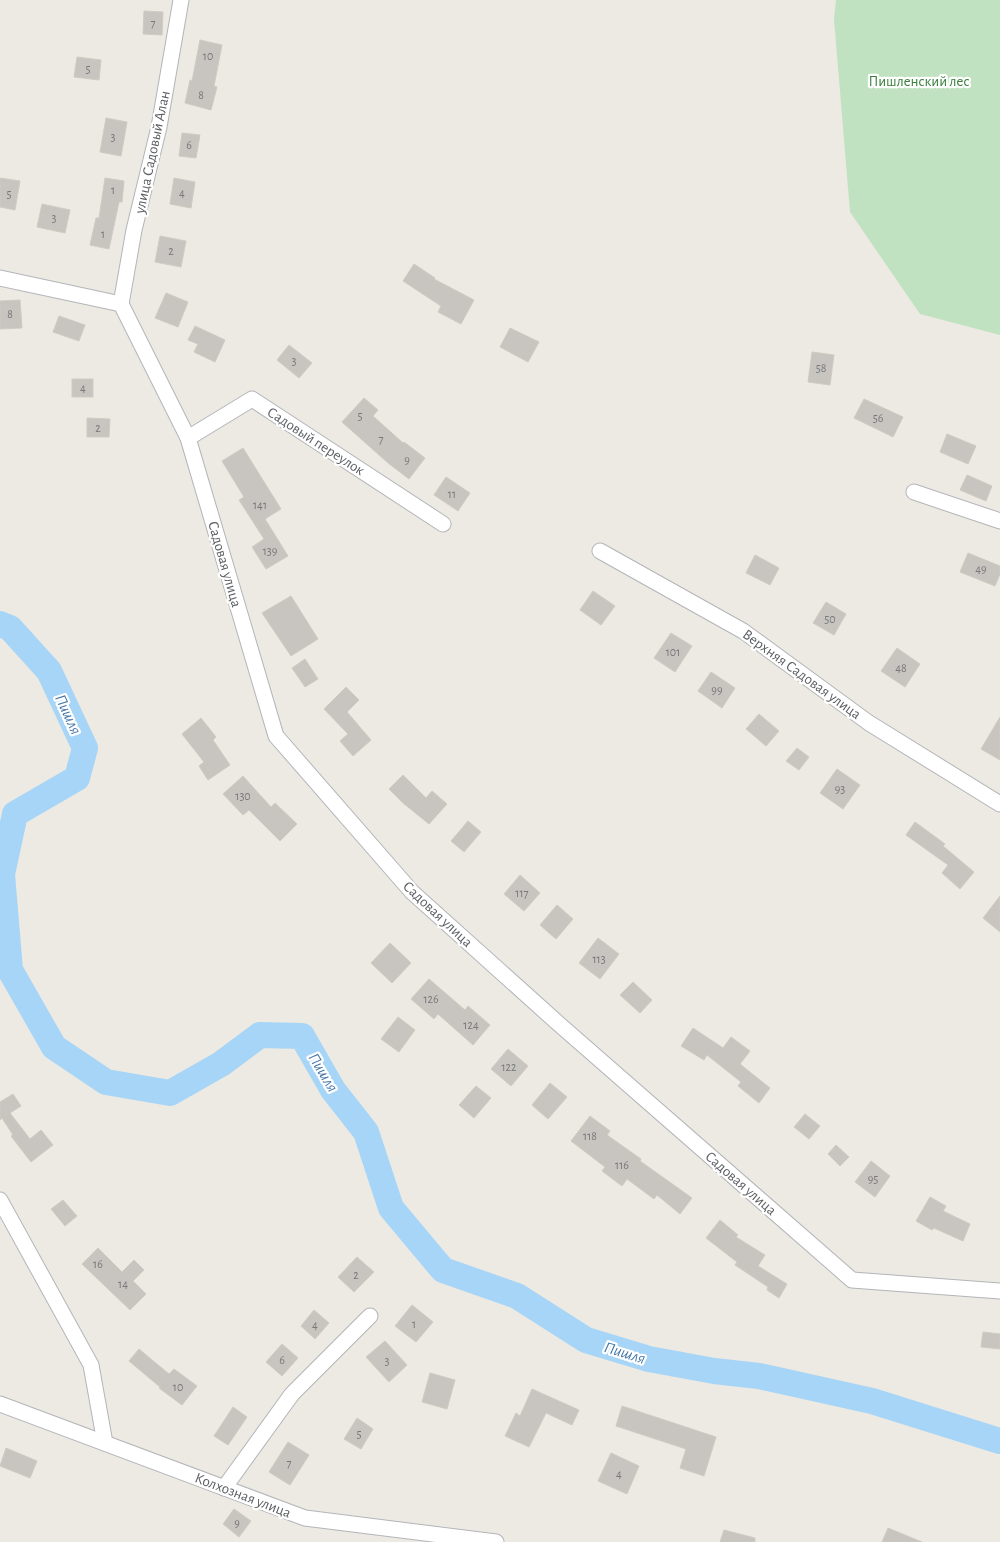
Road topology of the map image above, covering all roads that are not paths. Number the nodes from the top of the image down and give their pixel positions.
1 (181, 0) edge
2 (0, 278) edge
3 (121, 304) junction
4 (188, 438) junction
5 (914, 492) dead end
6 (1000, 521) edge
7 (443, 524) dead end
8 (600, 551) dead end
9 (1000, 804) edge
10 (0, 1200) edge
11 (1000, 1291) edge
12 (370, 1316) dead end
13 (0, 1404) edge
14 (105, 1443) junction
15 (224, 1488) junction
16 (496, 1542) edge

1 - 3 street, улица Садовый Алан
2 - 3 street
3 - 4 street, Садовая улица
4 - 7 street, Садовый переулок
4 - 11 street, Садовая улица
5 - 6 street
8 - 9 street, Верхняя Садовая улица
10 - 14 street
12 - 15 street
13 - 14 street, Колхозная улица
14 - 15 street, Колхозная улица
15 - 16 street, Колхозная улица

